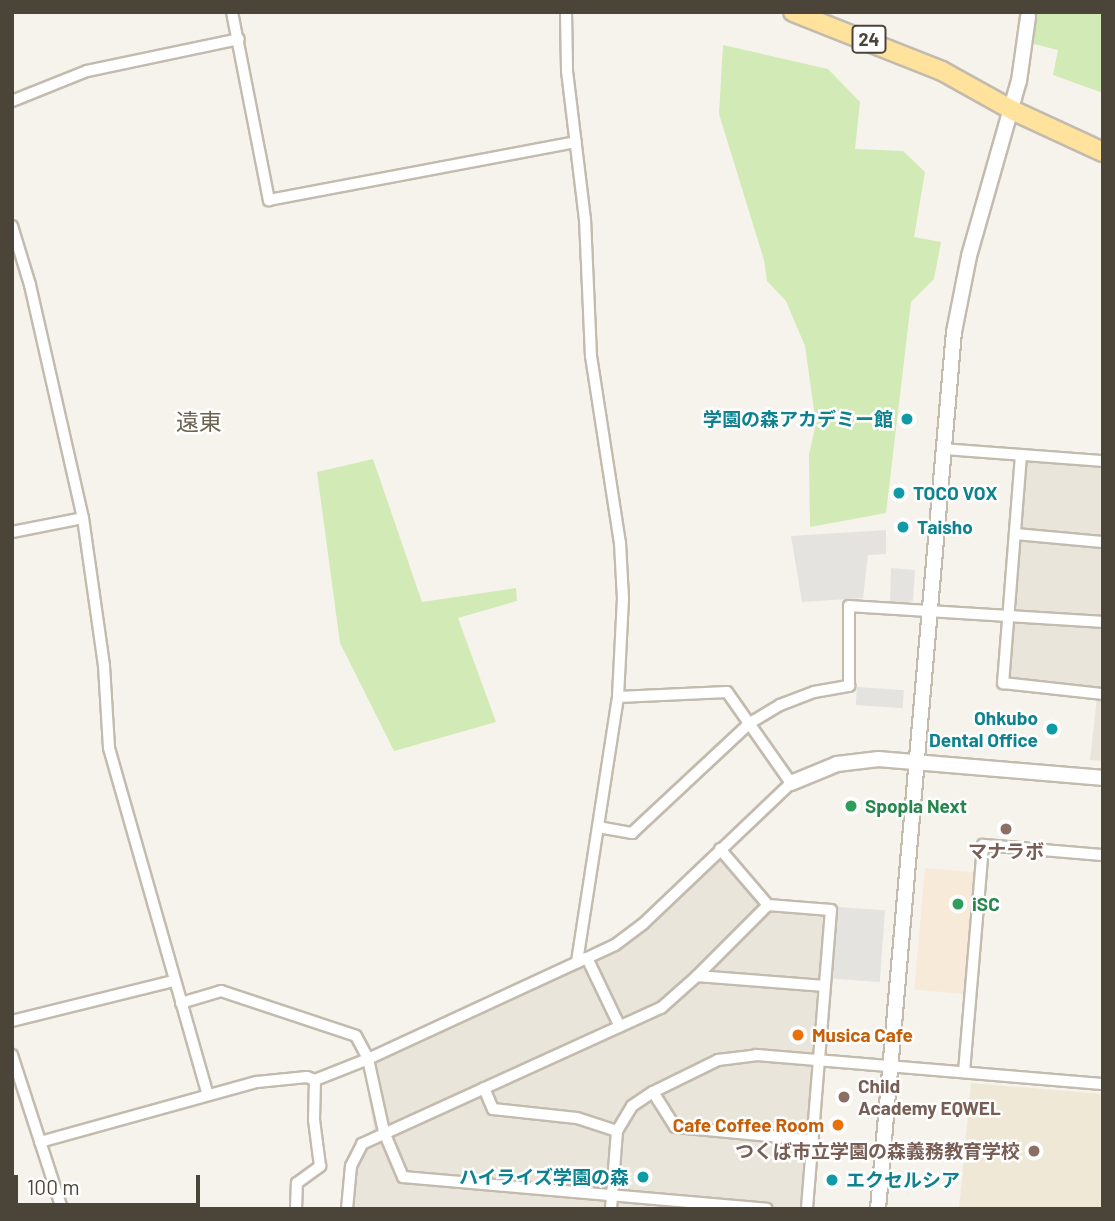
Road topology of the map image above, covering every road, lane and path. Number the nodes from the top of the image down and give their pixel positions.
1 (232, 12) edge
2 (566, 12) edge
3 (795, 13) edge
4 (1028, 15) edge
5 (239, 39) junction
6 (12, 101) edge
7 (1012, 110) junction
8 (576, 142) junction
9 (1103, 152) edge
10 (12, 226) edge
11 (943, 449) junction
12 (1021, 455) junction
13 (1103, 461) edge
14 (83, 518) junction
15 (12, 532) edge
16 (1015, 534) junction
17 (1103, 542) edge
18 (929, 610) junction
19 (1009, 614) junction
20 (1103, 622) edge
21 (1103, 694) edge
22 (618, 697) junction
23 (750, 723) junction
24 (917, 762) junction
25 (1103, 778) edge
26 (791, 783) junction
27 (598, 827) junction
28 (720, 849) junction
29 (1103, 855) edge
30 (768, 905) junction
31 (582, 961) junction
32 (697, 976) junction
33 (174, 981) junction
34 (825, 986) junction
35 (181, 1003) junction
36 (12, 1021) edge
37 (620, 1027) junction
38 (12, 1055) edge
39 (368, 1059) junction
40 (819, 1060) junction
41 (890, 1065) junction
42 (964, 1072) junction
43 (315, 1080) junction
44 (1103, 1084) edge
45 (484, 1088) junction
46 (17, 1091) edge
47 (653, 1092) junction
48 (207, 1093) junction
49 (617, 1130) junction
50 (384, 1132) junction
51 (812, 1140) junction
52 (40, 1142) junction
53 (612, 1195) junction
54 (62, 1209) edge
55 (296, 1209) edge
56 (347, 1209) edge
57 (611, 1209) edge
58 (767, 1209) edge
59 (807, 1209) edge
60 (878, 1209) edge

1 - 5 street
2 - 8 street
3 - 7 main road, 24
4 - 7 street
5 - 6 street
5 - 8 street
7 - 9 main road, 24
7 - 11 street
8 - 22 street
10 - 14 street
11 - 12 street
11 - 18 street
12 - 13 street
12 - 16 street
14 - 15 street
14 - 33 street
16 - 17 street
16 - 19 street
18 - 19 street
18 - 23 street
18 - 24 street
19 - 20 street
19 - 21 street
22 - 23 street
22 - 27 street
23 - 26 street
23 - 27 street
24 - 25 street
24 - 26 street
24 - 41 street
26 - 28 street
27 - 31 street
28 - 30 street
28 - 31 street
29 - 42 street
30 - 32 street
30 - 34 street
31 - 37 street
31 - 39 street
32 - 34 street
32 - 37 street
33 - 35 street
33 - 36 street
34 - 40 street
35 - 39 street
35 - 48 street
37 - 45 street
38 - 46 street
39 - 43 street
39 - 50 street
40 - 41 street
40 - 47 street
40 - 51 street
41 - 42 street
41 - 60 street
42 - 44 street
43 - 48 street
43 - 55 street
45 - 49 street
45 - 50 street
46 - 52 street
47 - 49 street
47 - 51 street
48 - 52 street
49 - 53 street
50 - 53 street
50 - 56 street
51 - 59 street
52 - 54 street
53 - 57 street
53 - 58 street

